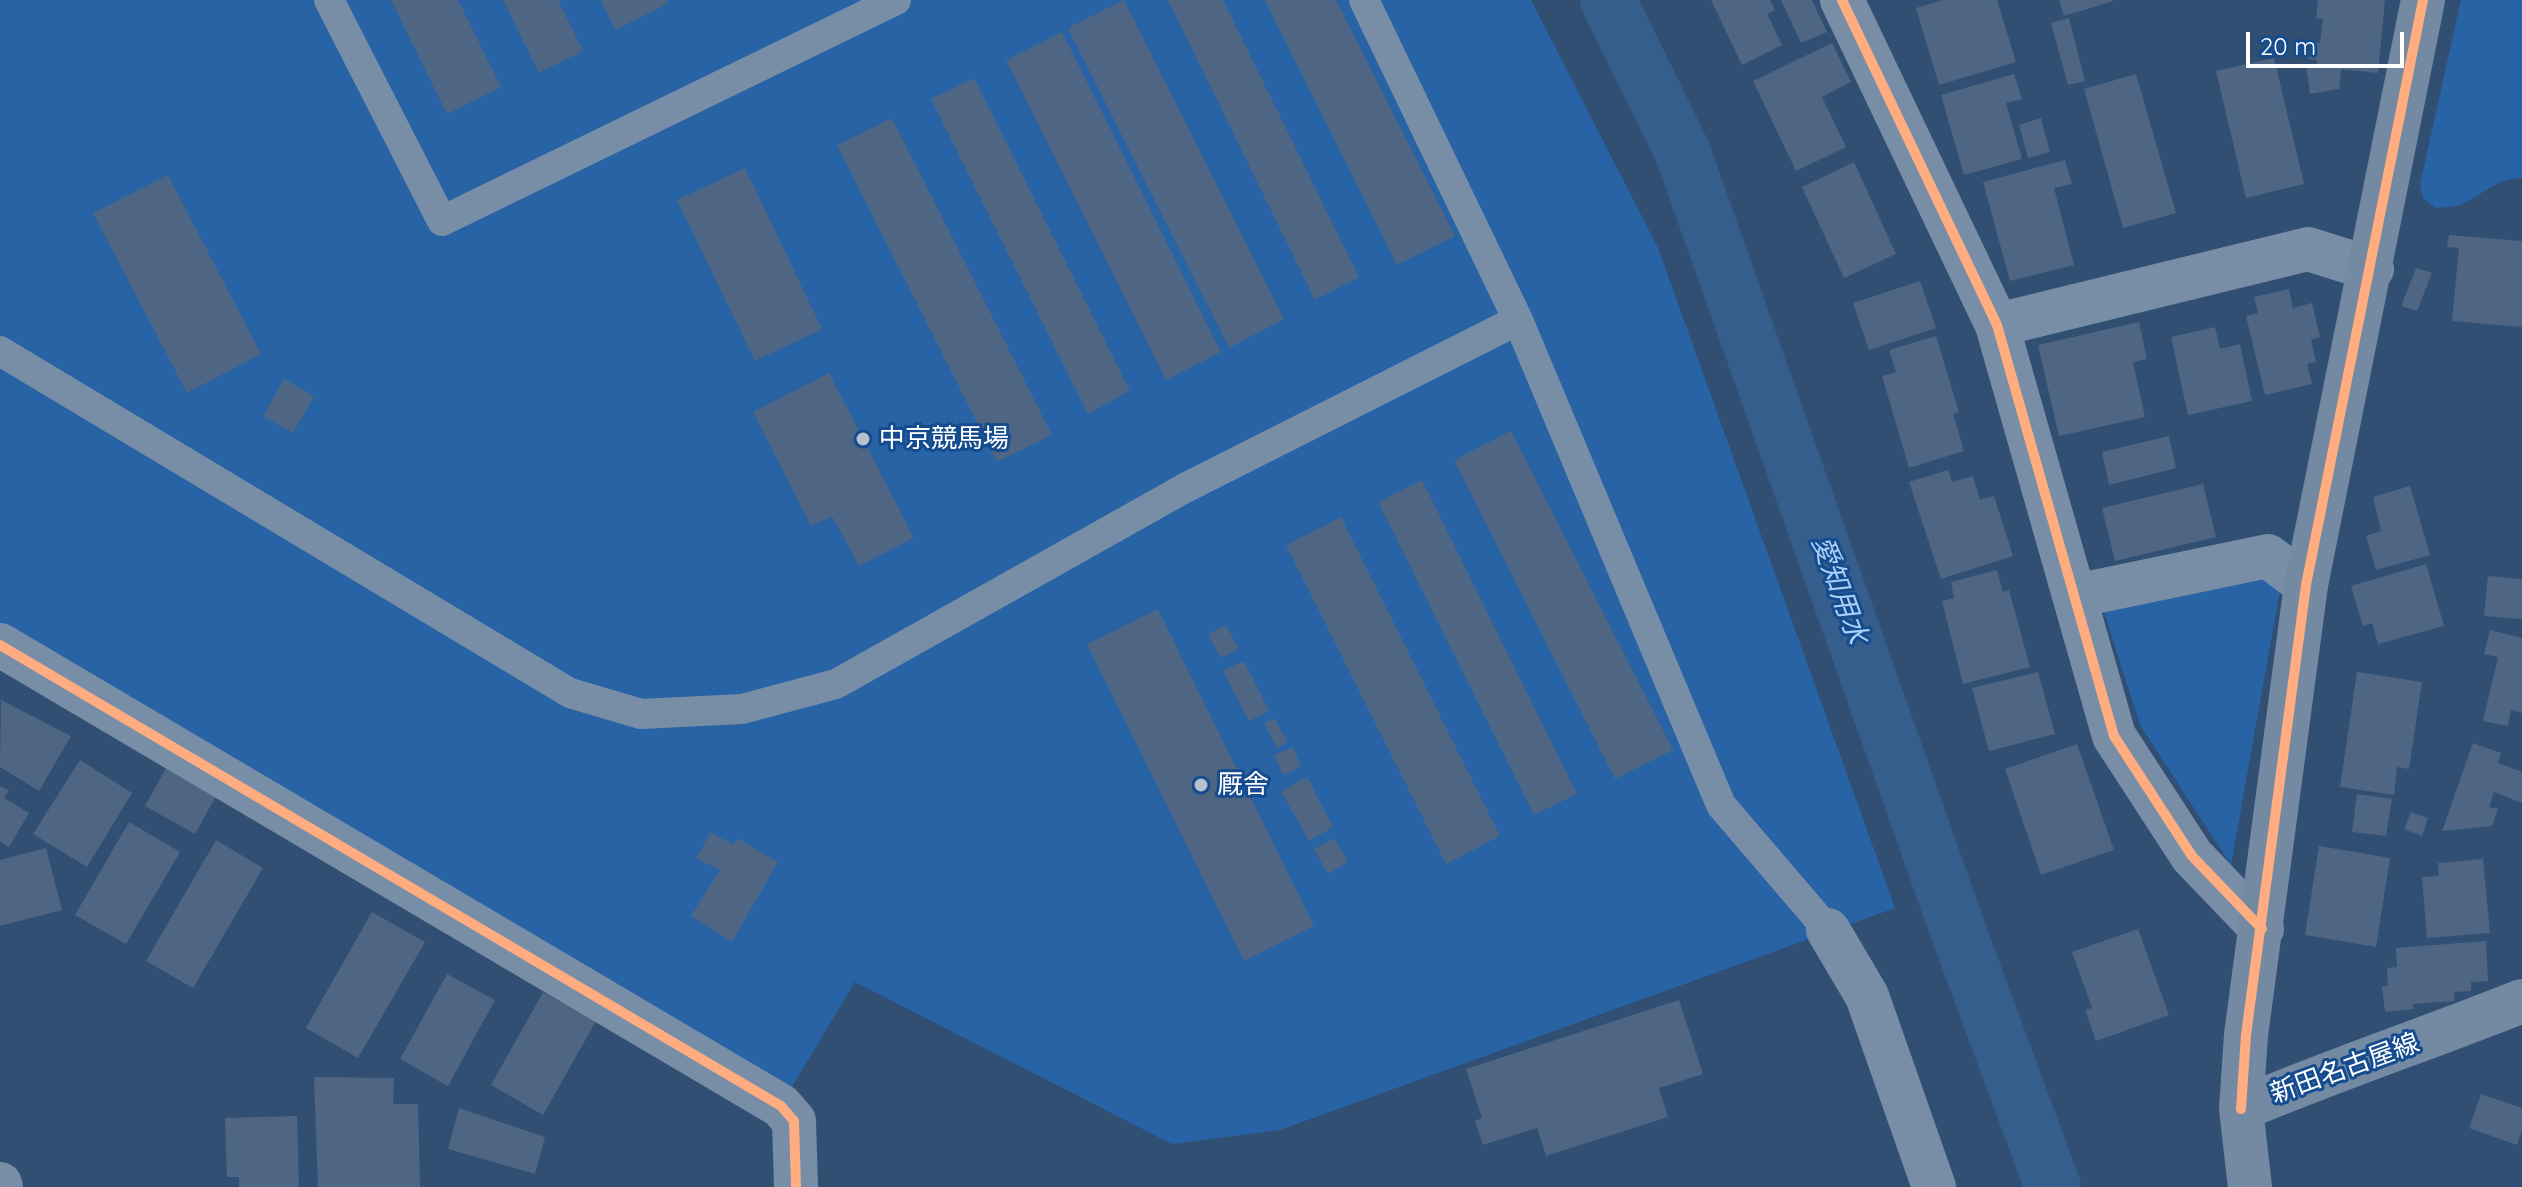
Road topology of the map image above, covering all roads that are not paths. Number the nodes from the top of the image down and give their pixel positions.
1 (329, 0) edge
2 (896, 0) edge
3 (1364, 0) edge
4 (1842, 0) edge
5 (2423, 0) edge
6 (2372, 269) junction
7 (1518, 320) junction
8 (1997, 325) junction
9 (0, 351) edge
10 (2306, 585) junction
11 (2075, 596) junction
12 (0, 645) edge
13 (2262, 929) junction
14 (1828, 930) joint
15 (2522, 1001) edge
16 (2241, 1109) junction
17 (796, 1187) edge
18 (1934, 1187) edge
19 (2250, 1187) edge

1 - 2 lane
3 - 7 lane
4 - 8 street
5 - 6 street
6 - 8 street
6 - 10 street
7 - 9 lane
7 - 14 lane
8 - 11 street
10 - 11 street
10 - 13 street
11 - 13 street
12 - 17 street
13 - 16 street
14 - 18 street
15 - 16 street, 新田名古屋線
16 - 19 street, 新田名古屋線

